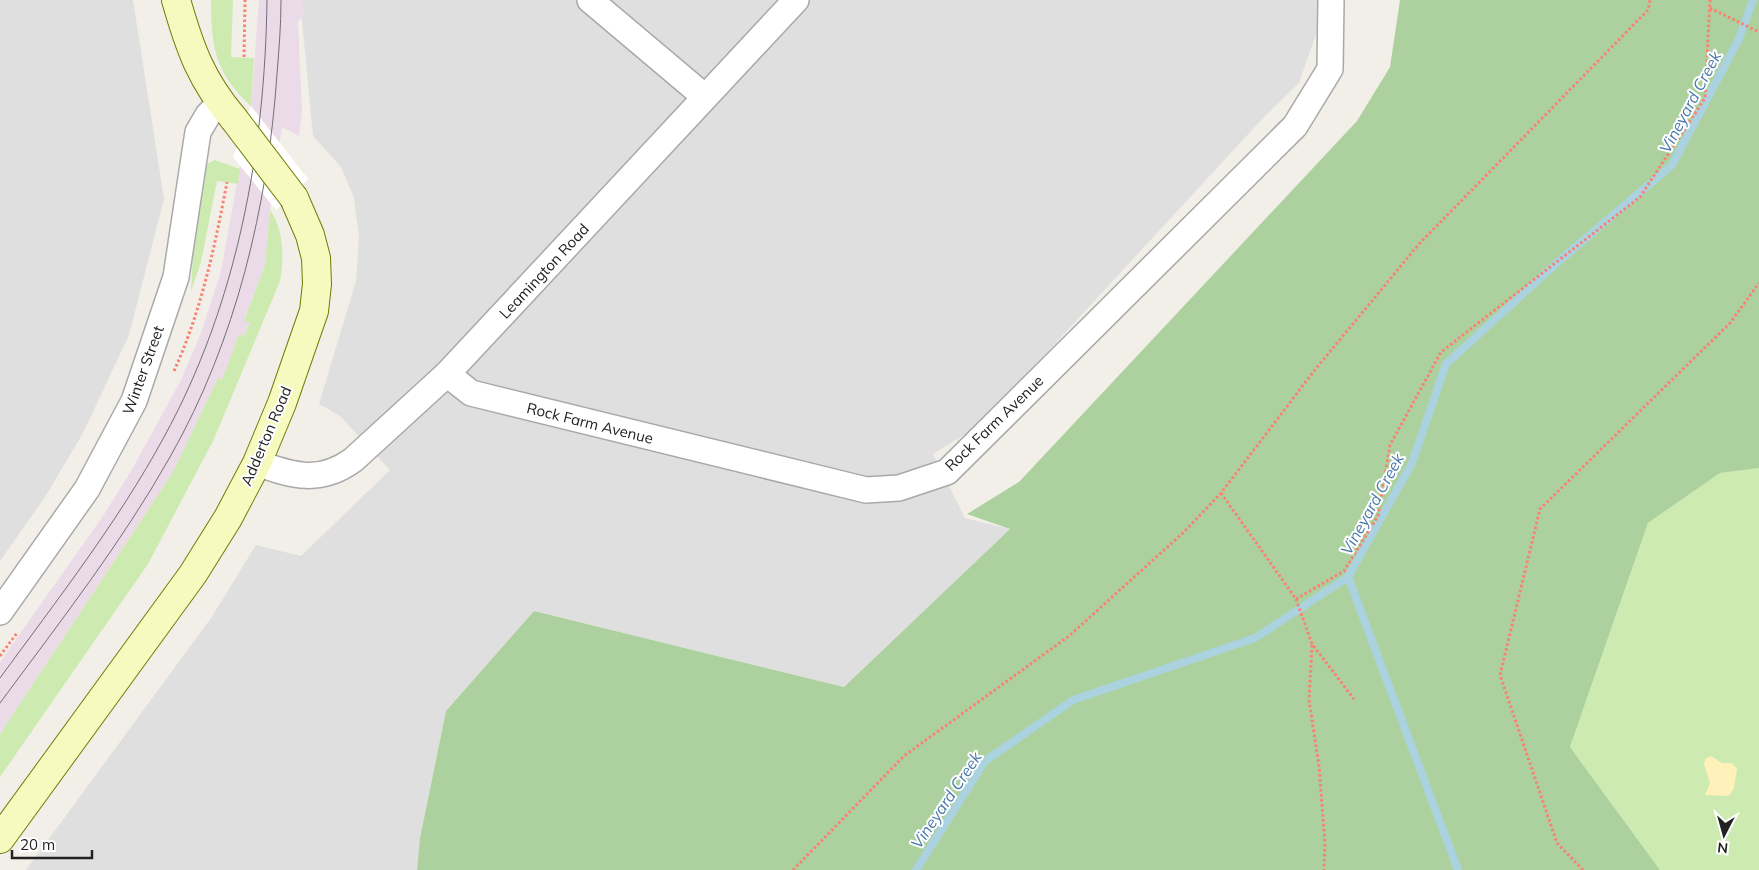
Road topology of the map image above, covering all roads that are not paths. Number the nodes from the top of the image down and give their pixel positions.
1 (176, 0) edge
2 (590, 0) edge
3 (796, 0) edge
4 (1331, 0) edge
5 (705, 97) junction
6 (227, 111) junction
7 (447, 374) junction
8 (257, 463) junction
9 (0, 612) edge
10 (0, 839) edge

1 - 6 main road, Adderton Road
2 - 5 street
3 - 5 street, Leamington Road
4 - 7 street, Rock Farm Avenue
5 - 7 street, Leamington Road
6 - 8 main road, Adderton Road, bridge
6 - 9 street, Winter Street
7 - 8 street, Leamington Road
8 - 10 main road, Adderton Road

